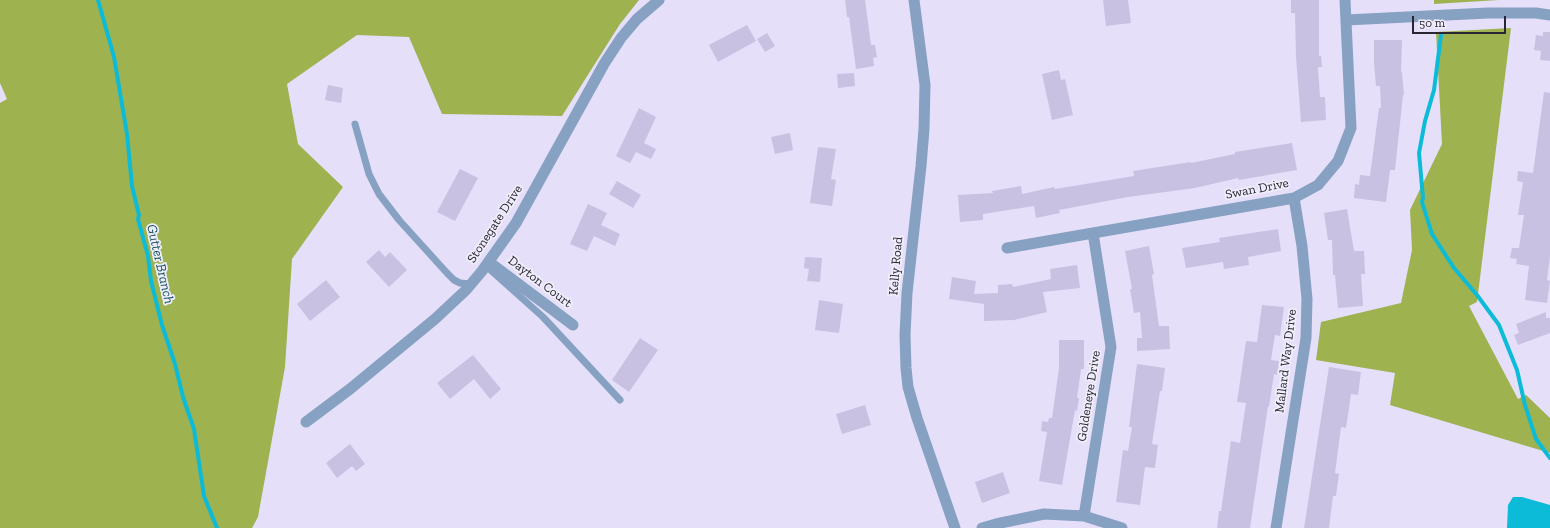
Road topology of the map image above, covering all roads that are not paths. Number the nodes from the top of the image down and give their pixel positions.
1 (659, 0) edge
2 (914, 0) edge
3 (1344, 0) edge
4 (1550, 15) edge
5 (1346, 20) junction
6 (355, 124) dead end
7 (1294, 198) junction
8 (1093, 233) junction
9 (1007, 248) dead end
10 (488, 264) junction
11 (471, 284) junction
12 (573, 325) dead end
13 (620, 400) dead end
14 (306, 422) dead end
15 (1084, 516) junction
16 (955, 528) edge
17 (982, 528) edge
18 (1122, 528) edge
19 (1276, 528) edge

1 - 10 street, Stonegate Drive
2 - 16 street, Kelly Road
3 - 5 street, Swan Drive
4 - 5 street
5 - 7 street, Swan Drive
6 - 11 lane
7 - 8 street, Swan Drive
7 - 19 street, Mallard Way Drive
8 - 9 street, Swan Drive
8 - 15 street, Goldeneye Drive
10 - 11 street, Stonegate Drive
10 - 12 street, Dayton Court
10 - 13 lane
11 - 14 street, Stonegate Drive
15 - 17 street
15 - 18 street

